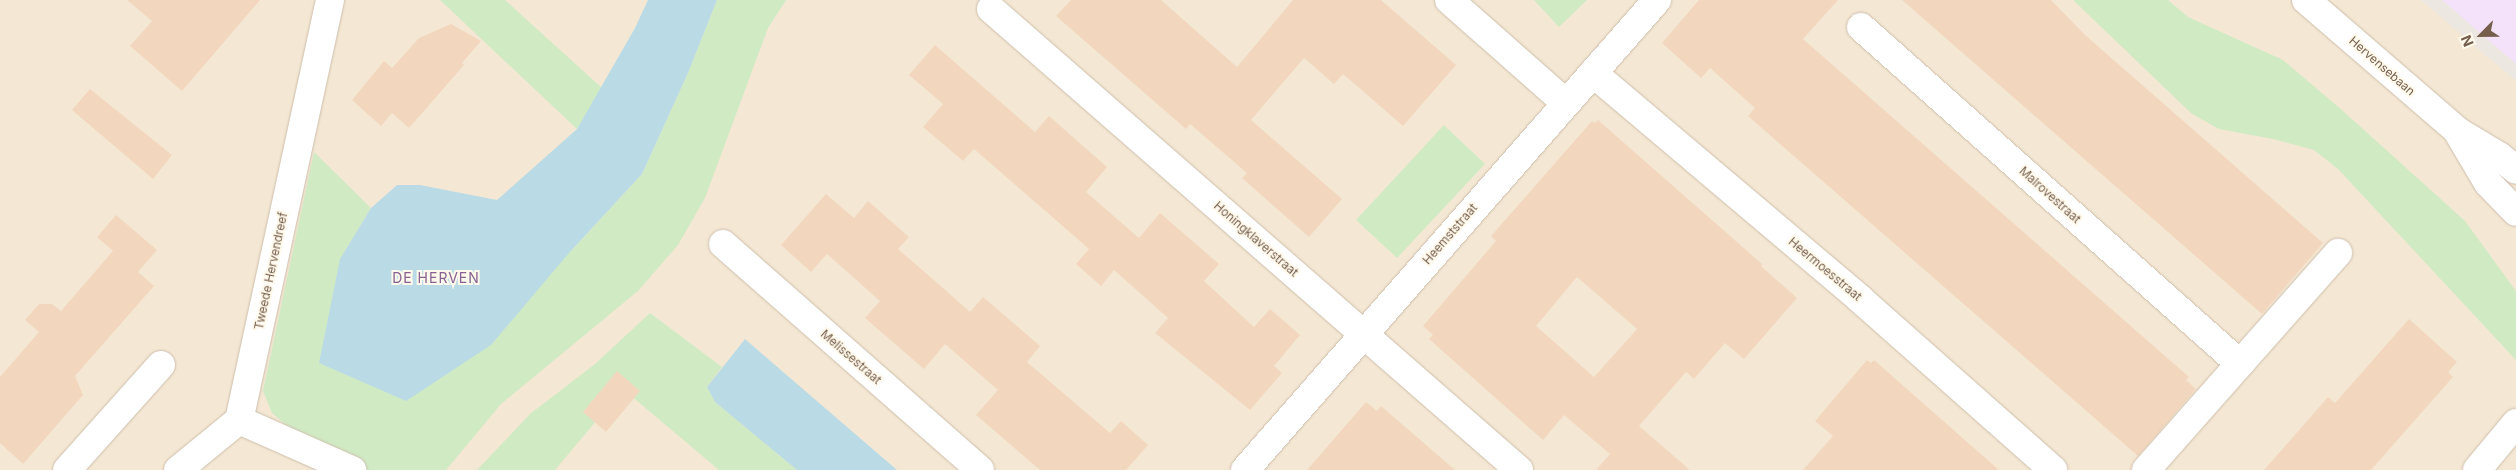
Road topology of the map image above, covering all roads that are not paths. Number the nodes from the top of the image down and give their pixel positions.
1 (330, 0) edge
2 (1449, 0) edge
3 (1657, 0) edge
4 (2306, 0) edge
5 (991, 9) dead end
6 (1860, 27) dead end
7 (1593, 73) junction
8 (1566, 103) junction
9 (2459, 132) junction
10 (2516, 170) edge
11 (2516, 212) edge
12 (723, 244) dead end
13 (2338, 253) dead end
14 (1363, 333) junction
15 (2240, 364) junction
16 (160, 365) dead end
17 (238, 420) junction
18 (2516, 423) edge
19 (67, 470) edge
20 (178, 470) edge
21 (352, 470) edge
22 (980, 470) edge
23 (1245, 470) edge
24 (1519, 470) edge
25 (2052, 470) edge
26 (2146, 470) edge
27 (2477, 470) edge

1 - 17 street, Tweede Hervendreef
2 - 8 street
3 - 7 street, Heemststraat
4 - 9 street, Hervensebaan
5 - 14 street, Honingklaverstraat
6 - 15 street, Malrovestraat
7 - 8 street, Heemststraat
7 - 25 street, Heermoesstraat
8 - 14 street, Heemststraat
9 - 10 street, Hervensebaan
9 - 11 street, Hervensebaan
12 - 22 street, Melissestraat
13 - 15 street
14 - 23 street, Heemststraat
14 - 24 street, Honingklaverstraat
15 - 26 street
16 - 19 street
17 - 20 street
17 - 21 street
18 - 27 street

